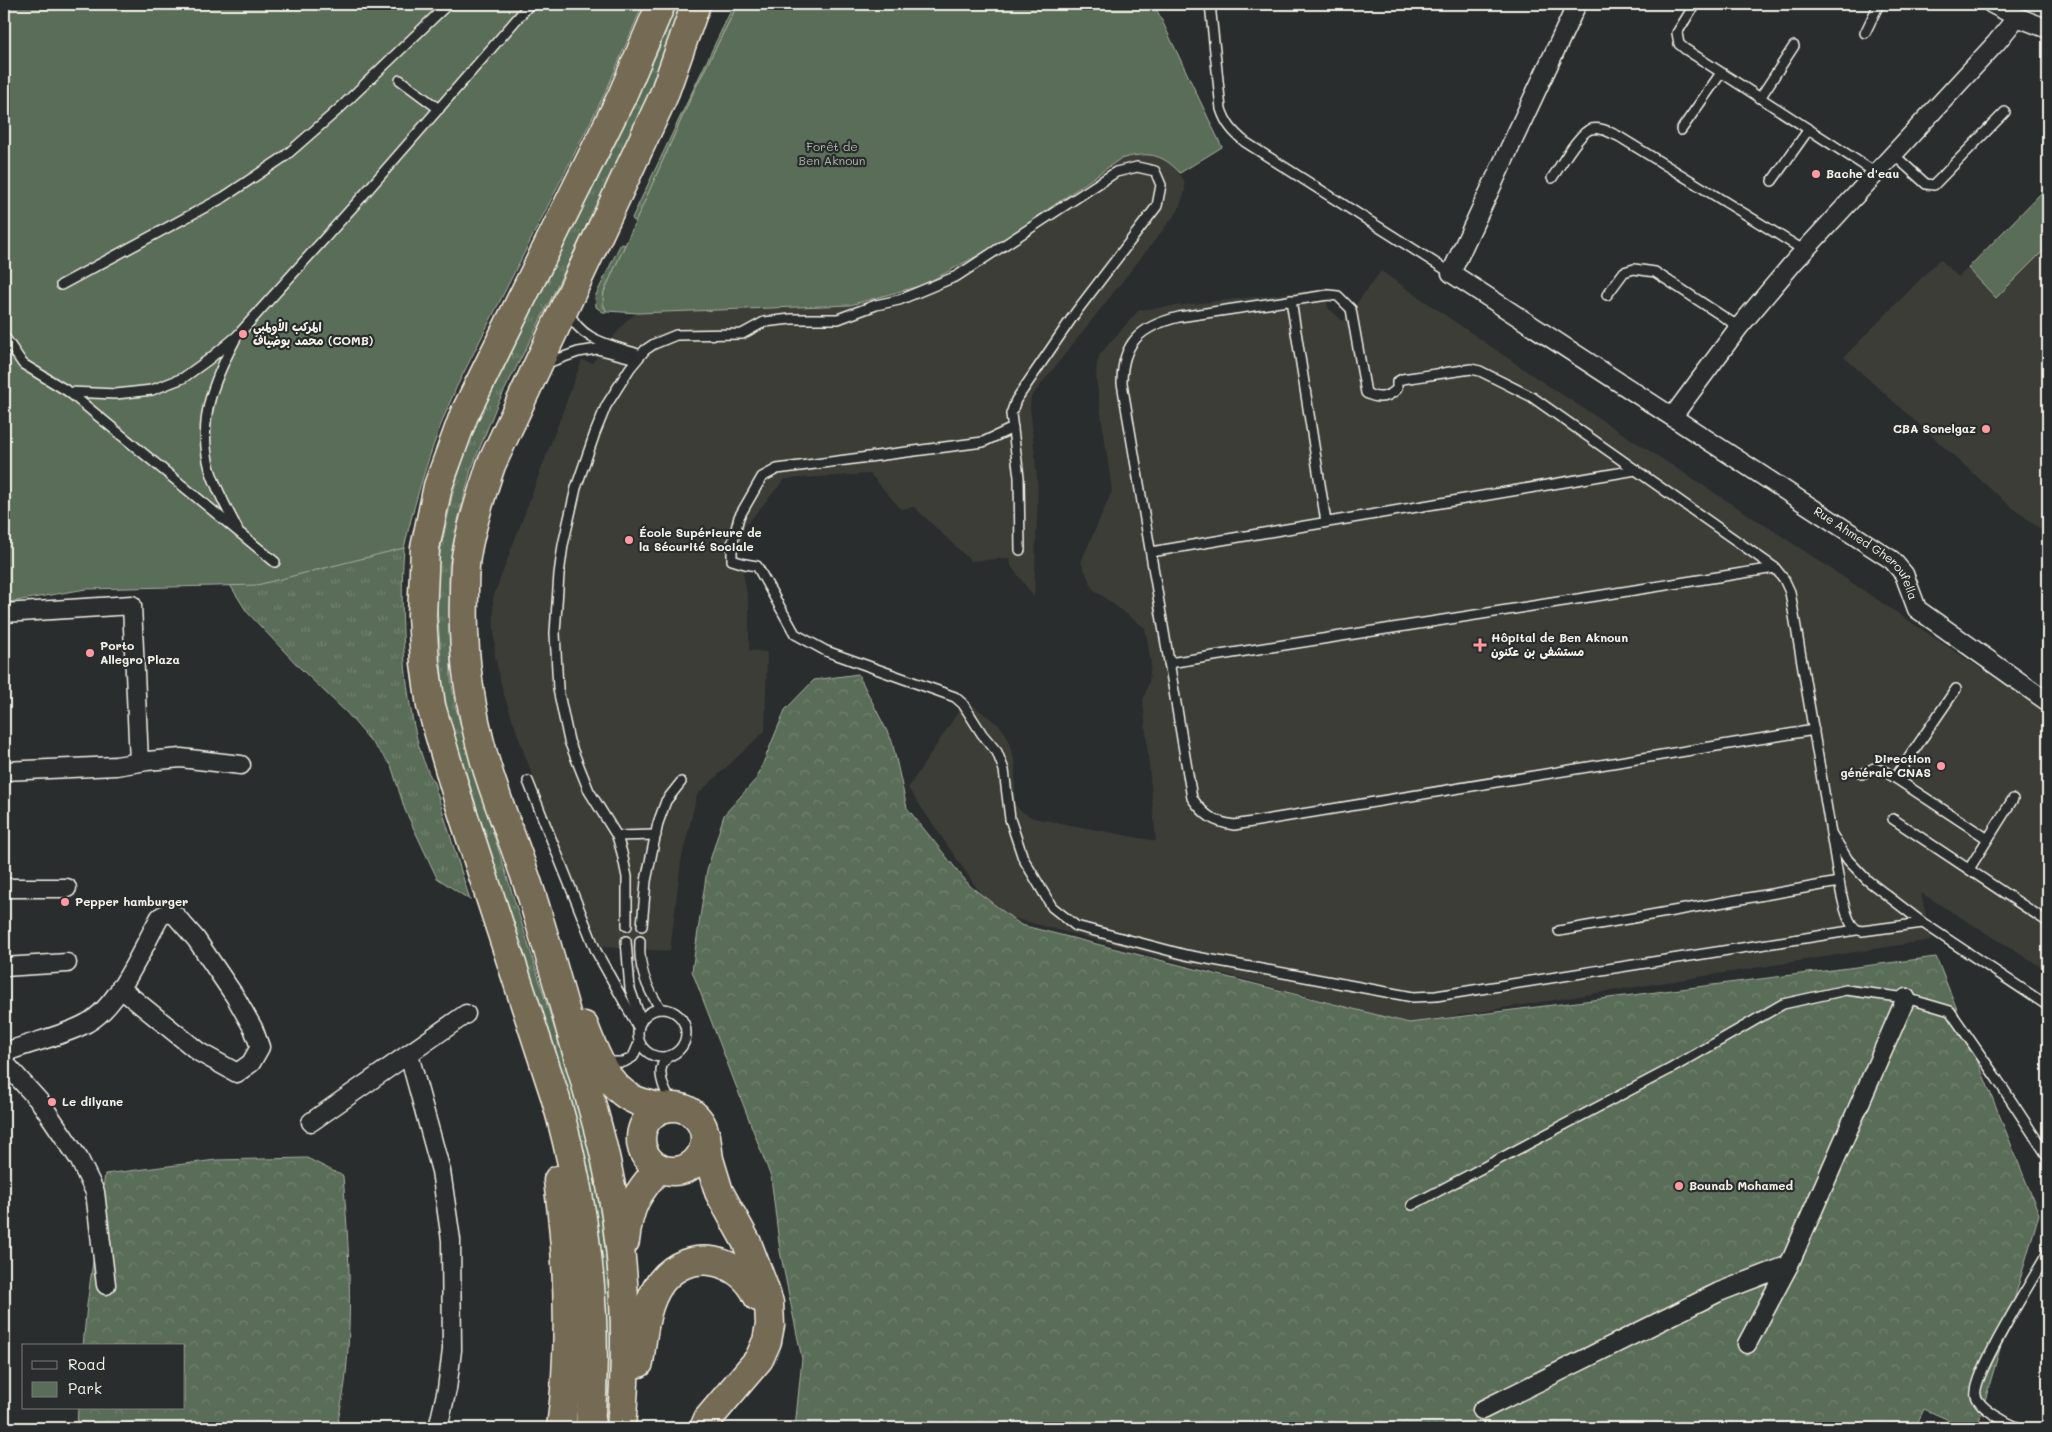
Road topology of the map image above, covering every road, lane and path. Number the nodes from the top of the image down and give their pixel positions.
1 (448, 4) edge
2 (530, 4) edge
3 (660, 4) edge
4 (696, 4) edge
5 (712, 4) edge
6 (1210, 4) edge
7 (1577, 4) edge
8 (1694, 4) edge
9 (1879, 4) edge
10 (1992, 4) edge
11 (2017, 17) junction
12 (2048, 28) edge
13 (1865, 33) dead end
14 (1794, 46) dead end
15 (1721, 73) junction
16 (400, 80) dead end
17 (663, 97) junction
18 (1760, 98) junction
19 (439, 109) junction
20 (2005, 112) dead end
21 (1809, 129) junction
22 (1681, 130) dead end
23 (1893, 154) junction
24 (1876, 173) junction
25 (1552, 178) dead end
26 (1772, 181) dead end
27 (1805, 251) junction
28 (1451, 273) junction
29 (61, 285) dead end
30 (1607, 295) dead end
31 (1291, 300) junction
32 (566, 302) junction
33 (1740, 327) junction
34 (4, 336) edge
35 (237, 336) junction
36 (639, 357) junction
37 (535, 368) junction
38 (69, 392) junction
39 (1673, 416) junction
40 (1013, 428) junction
41 (1636, 470) junction
42 (1326, 522) junction
43 (239, 533) junction
44 (1020, 550) dead end
45 (1151, 552) junction
46 (275, 562) dead end
47 (1776, 568) junction
48 (4, 613) edge
49 (1170, 662) junction
50 (1956, 689) dead end
51 (2048, 702) edge
52 (1814, 730) junction
53 (139, 762) junction
54 (241, 765) dead end
55 (4, 771) edge
56 (1862, 774) dead end
57 (1895, 778) junction
58 (528, 781) dead end
59 (681, 782) dead end
60 (2013, 800) dead end
61 (1893, 819) dead end
62 (1831, 833) junction
63 (656, 835) junction
64 (617, 836) junction
65 (1988, 839) junction
66 (1969, 869) junction
67 (1840, 882) junction
68 (4, 888) edge
69 (67, 888) dead end
70 (537, 911) junction
71 (2048, 922) edge
72 (1923, 923) junction
73 (627, 926) dead end
74 (642, 926) dead end
75 (1856, 930) junction
76 (1559, 932) dead end
77 (626, 941) dead end
78 (640, 941) dead end
79 (67, 963) dead end
80 (4, 967) edge
81 (120, 988) junction
82 (1906, 998) junction
83 (2048, 1006) edge
84 (661, 1008) junction
85 (525, 1009) junction
86 (466, 1014) dead end
87 (640, 1024) junction
88 (639, 1043) junction
89 (4, 1053) edge
90 (409, 1055) junction
91 (669, 1056) junction
92 (4, 1062) edge
93 (600, 1062) junction
94 (671, 1107) junction
95 (311, 1122) dead end
96 (706, 1136) junction
97 (2048, 1158) edge
98 (666, 1169) junction
99 (1412, 1205) dead end
100 (2048, 1252) edge
101 (751, 1258) junction
102 (1789, 1265) junction
103 (622, 1267) junction
104 (106, 1284) dead end
105 (767, 1341) junction
106 (1747, 1344) dead end
107 (1482, 1410) dead end
108 (438, 1428) edge
109 (561, 1428) edge
110 (590, 1428) edge
111 (621, 1428) edge
112 (628, 1428) edge
113 (704, 1428) edge
114 (2018, 1428) edge

1 - 29 lane
2 - 19 lane
3 - 85 highway
4 - 17 highway
5 - 17 highway
6 - 28 lane
7 - 28 street
8 - 15 lane
9 - 13 lane
10 - 11 street
11 - 12 street
11 - 23 street
14 - 18 lane
15 - 18 lane
15 - 22 lane
16 - 19 lane
17 - 32 highway
18 - 21 lane
19 - 35 lane
20 - 23 lane
21 - 24 lane
21 - 26 lane
23 - 24 street
24 - 27 street
25 - 27 lane
27 - 33 street
28 - 39 street, Rue Ahmed Gheroufella
30 - 33 lane
31 - 41 lane
31 - 42 lane
31 - 45 lane
32 - 36 lane
32 - 37 highway
33 - 39 street
34 - 38 lane
35 - 38 lane
35 - 43 lane
36 - 37 lane
36 - 40 lane
36 - 64 lane
37 - 70 highway
38 - 43 lane
39 - 51 street, Rue Ahmed Gheroufella
40 - 44 lane
40 - 75 lane
41 - 42 lane
41 - 47 lane
42 - 45 lane
43 - 46 lane
45 - 49 lane
47 - 49 lane
47 - 52 lane
48 - 53 street
49 - 52 lane
50 - 57 lane
52 - 62 lane
53 - 54 street
53 - 55 street
56 - 57 lane
57 - 65 lane
58 - 87 lane
59 - 63 lane
60 - 65 lane
61 - 66 lane
62 - 67 lane
62 - 72 lane
63 - 64 lane
63 - 74 lane
64 - 73 lane
65 - 66 lane
66 - 71 lane
67 - 75 lane
67 - 76 lane
68 - 69 street
70 - 93 highway
70 - 103 highway
72 - 75 lane
72 - 83 lane
77 - 87 lane
78 - 84 lane
79 - 80 street
81 - 81 street
81 - 89 street
82 - 97 lane
82 - 99 lane
82 - 102 street
84 - 87 lane
84 - 91 lane
85 - 109 highway
85 - 110 highway
86 - 90 street
87 - 88 lane
88 - 91 lane
88 - 93 lane
90 - 95 street
90 - 108 street
91 - 94 lane
92 - 104 street
93 - 94 highway
94 - 96 highway
94 - 98 highway
96 - 98 highway
96 - 101 highway
98 - 101 highway
98 - 103 highway
100 - 114 lane
101 - 105 highway
102 - 106 street
102 - 107 street
103 - 111 highway
105 - 112 highway
105 - 113 highway

